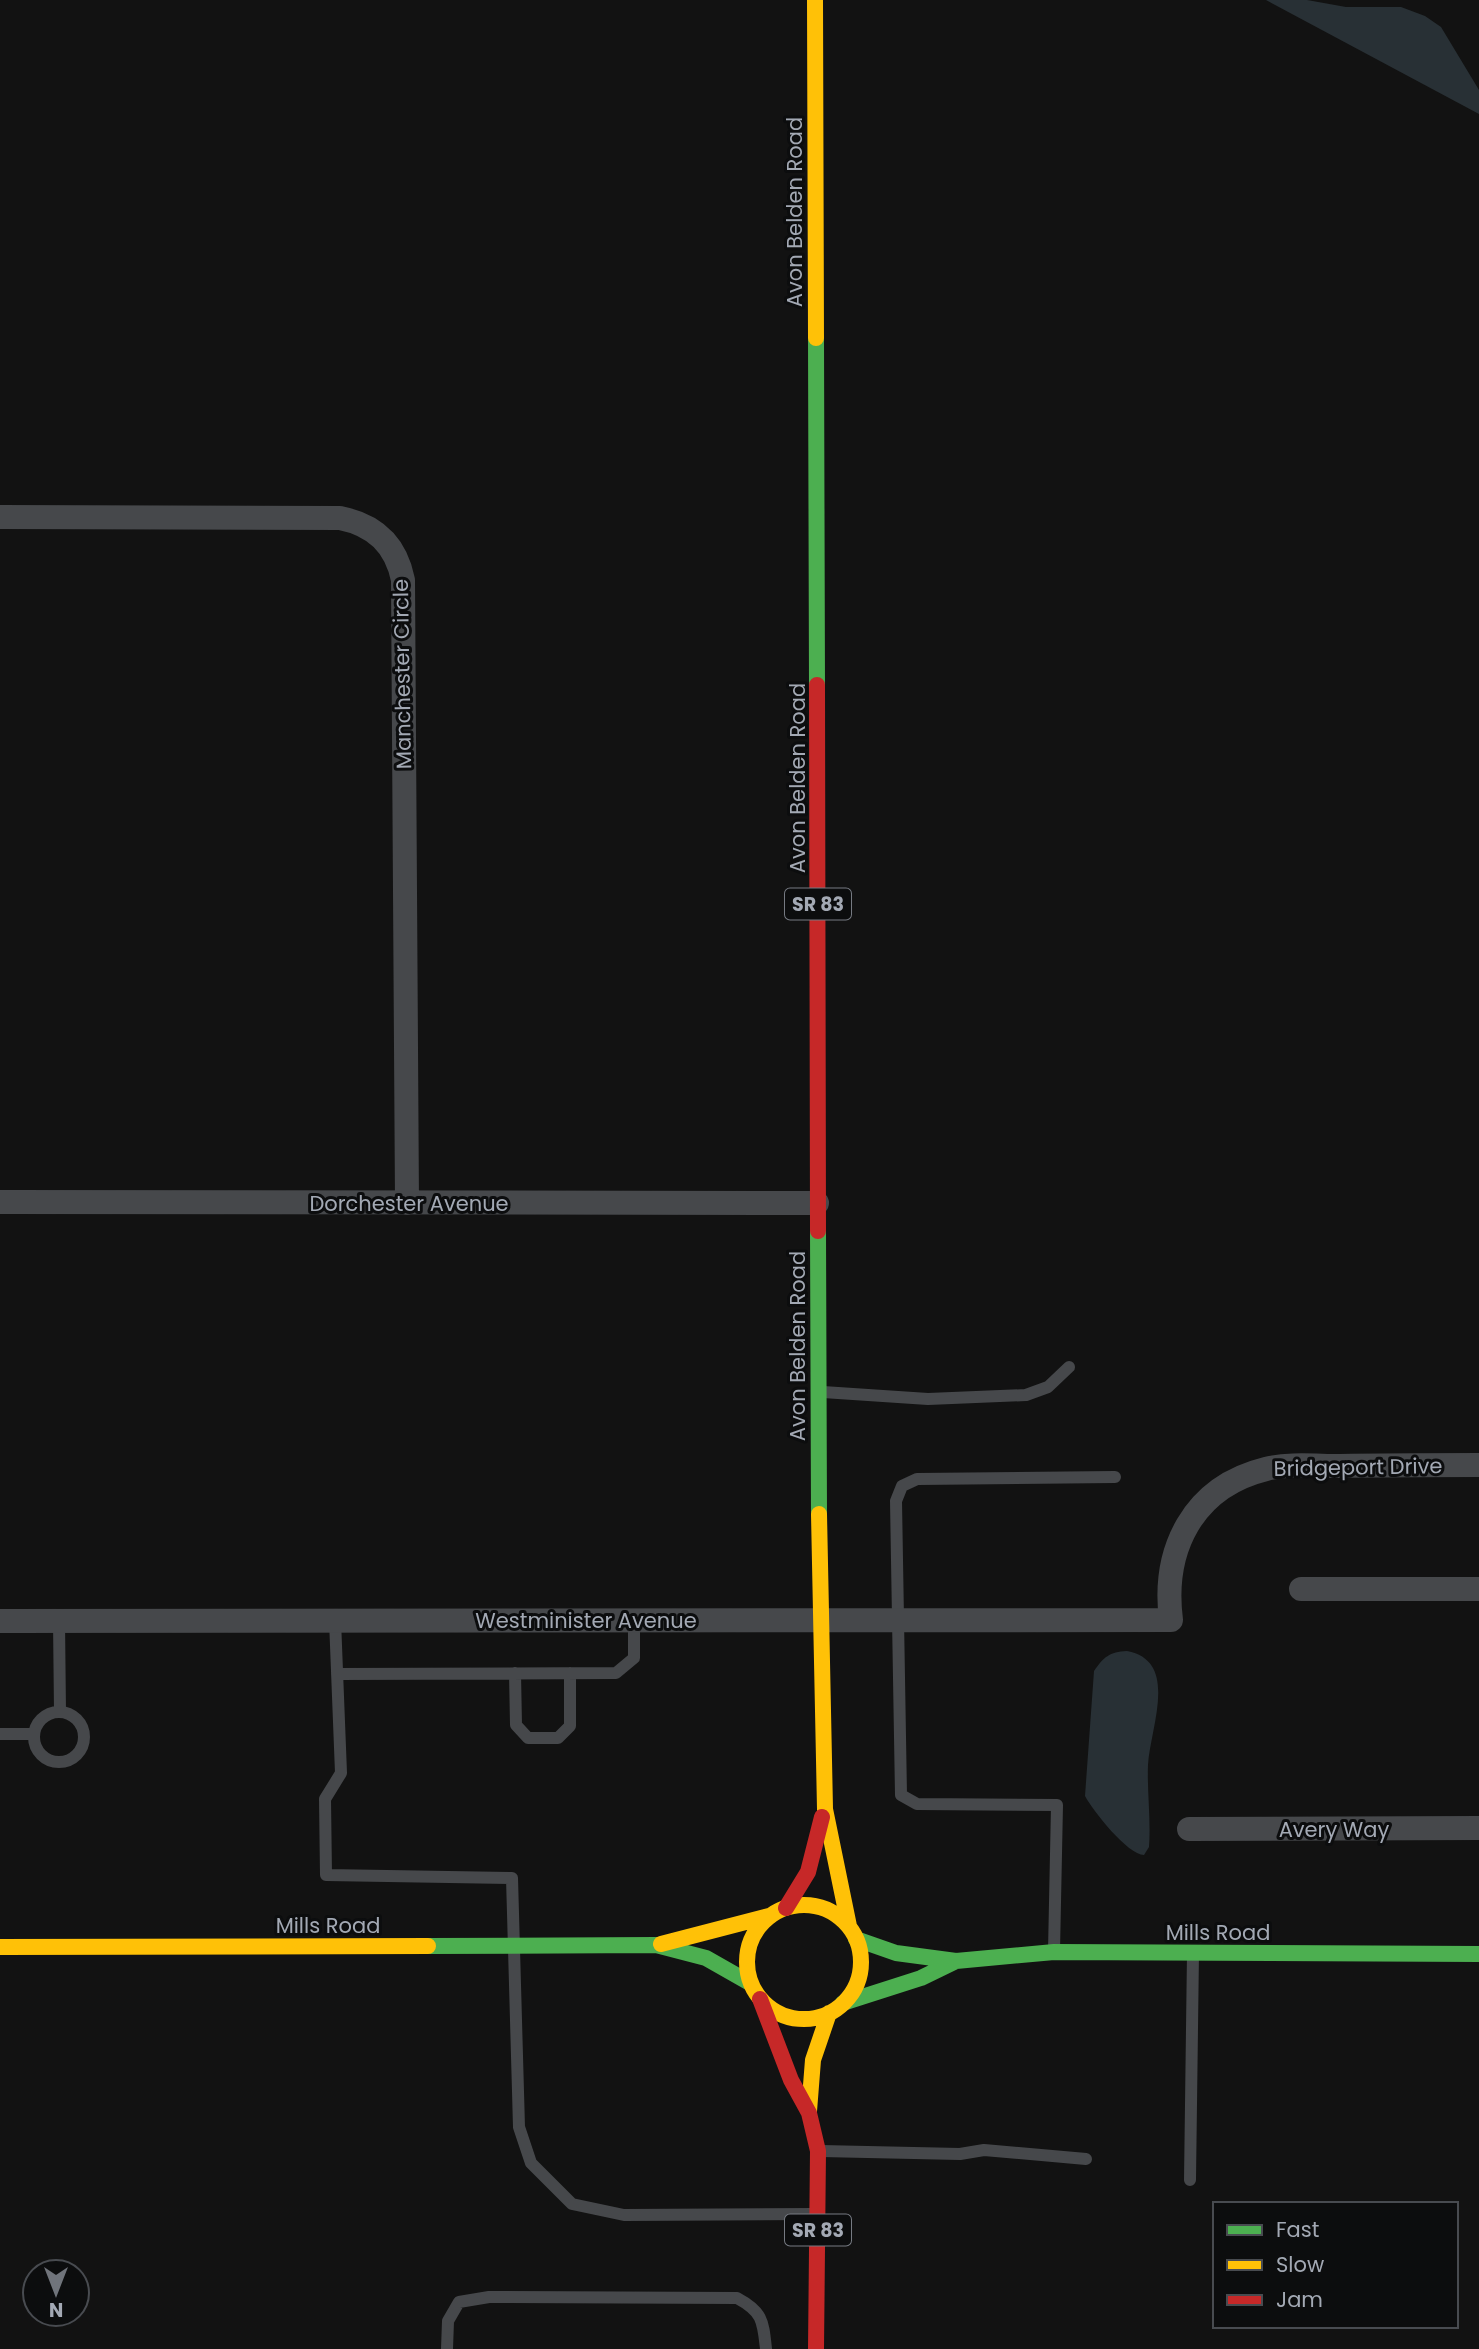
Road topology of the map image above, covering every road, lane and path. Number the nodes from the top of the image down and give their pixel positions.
1 (815, 0) edge
2 (0, 517) edge
3 (0, 1202) edge
4 (407, 1203) junction
5 (817, 1203) junction
6 (1069, 1367) dead end
7 (819, 1391) junction
8 (1479, 1465) edge
9 (1115, 1477) dead end
10 (1301, 1589) dead end
11 (1479, 1589) edge
12 (897, 1619) junction
13 (335, 1620) junction
14 (634, 1620) junction
15 (819, 1620) junction
16 (1171, 1620) joint
17 (0, 1621) edge
18 (59, 1621) junction
19 (515, 1673) junction
20 (570, 1673) junction
21 (337, 1674) junction
22 (60, 1712) junction
23 (0, 1734) edge
24 (34, 1734) junction
25 (825, 1809) junction
26 (1479, 1828) edge
27 (1189, 1829) dead end
28 (786, 1908) junction
29 (769, 1916) junction
30 (852, 1932) junction
31 (656, 1945) junction
32 (512, 1946) junction
33 (0, 1947) edge
34 (1054, 1952) junction
35 (1193, 1952) junction
36 (1479, 1954) edge
37 (956, 1961) junction
38 (750, 1983) junction
39 (760, 1999) junction
40 (844, 2003) junction
41 (829, 2013) junction
42 (808, 2113) junction
43 (818, 2151) junction
44 (1086, 2159) dead end
45 (1189, 2180) dead end
46 (818, 2214) junction
47 (447, 2349) edge
48 (766, 2349) edge
49 (817, 2349) edge

1 - 5 main road, Avon Belden Road / SR 83
2 - 4 street, Manchester Circle
3 - 4 street, Dorchester Avenue
4 - 5 street, Dorchester Avenue
5 - 7 main road, Avon Belden Road / SR 83
6 - 7 lane
7 - 15 main road, Avon Belden Road / SR 83
8 - 16 street, Bridgeport Drive
9 - 12 lane
10 - 11 street
12 - 15 street, Westminister Avenue
12 - 16 street, Westminister Avenue
12 - 34 lane
13 - 14 street, Westminister Avenue
13 - 18 street, Westminister Avenue
13 - 21 lane
14 - 15 street, Westminister Avenue
14 - 20 lane
15 - 25 main road, Avon Belden Road / SR 83
17 - 18 street, Westminister Avenue
18 - 22 lane
19 - 20 lane
19 - 20 lane
19 - 21 lane
21 - 32 lane
22 - 24 lane
22 - 24 lane
23 - 24 lane
25 - 28 main road, Avon Belden Road / SR 83
25 - 30 main road, Avon Belden Road / SR 83
26 - 27 street, Avery Way
28 - 29 main road
28 - 30 main road
29 - 31 main road, Mills Road
29 - 38 main road
30 - 37 main road, Mills Road
30 - 40 main road
31 - 32 main road, Mills Road
31 - 38 main road, Mills Road
32 - 33 main road, Mills Road
32 - 46 lane
34 - 35 main road, Mills Road
34 - 37 main road, Mills Road
35 - 36 main road, Mills Road
35 - 45 lane
37 - 40 main road, Mills Road
38 - 39 main road
39 - 41 main road
39 - 42 main road, SR 83
40 - 41 main road
41 - 42 main road, SR 83
42 - 43 main road, SR 83
43 - 44 lane
43 - 46 main road, SR 83
46 - 49 main road, SR 83
47 - 48 lane

